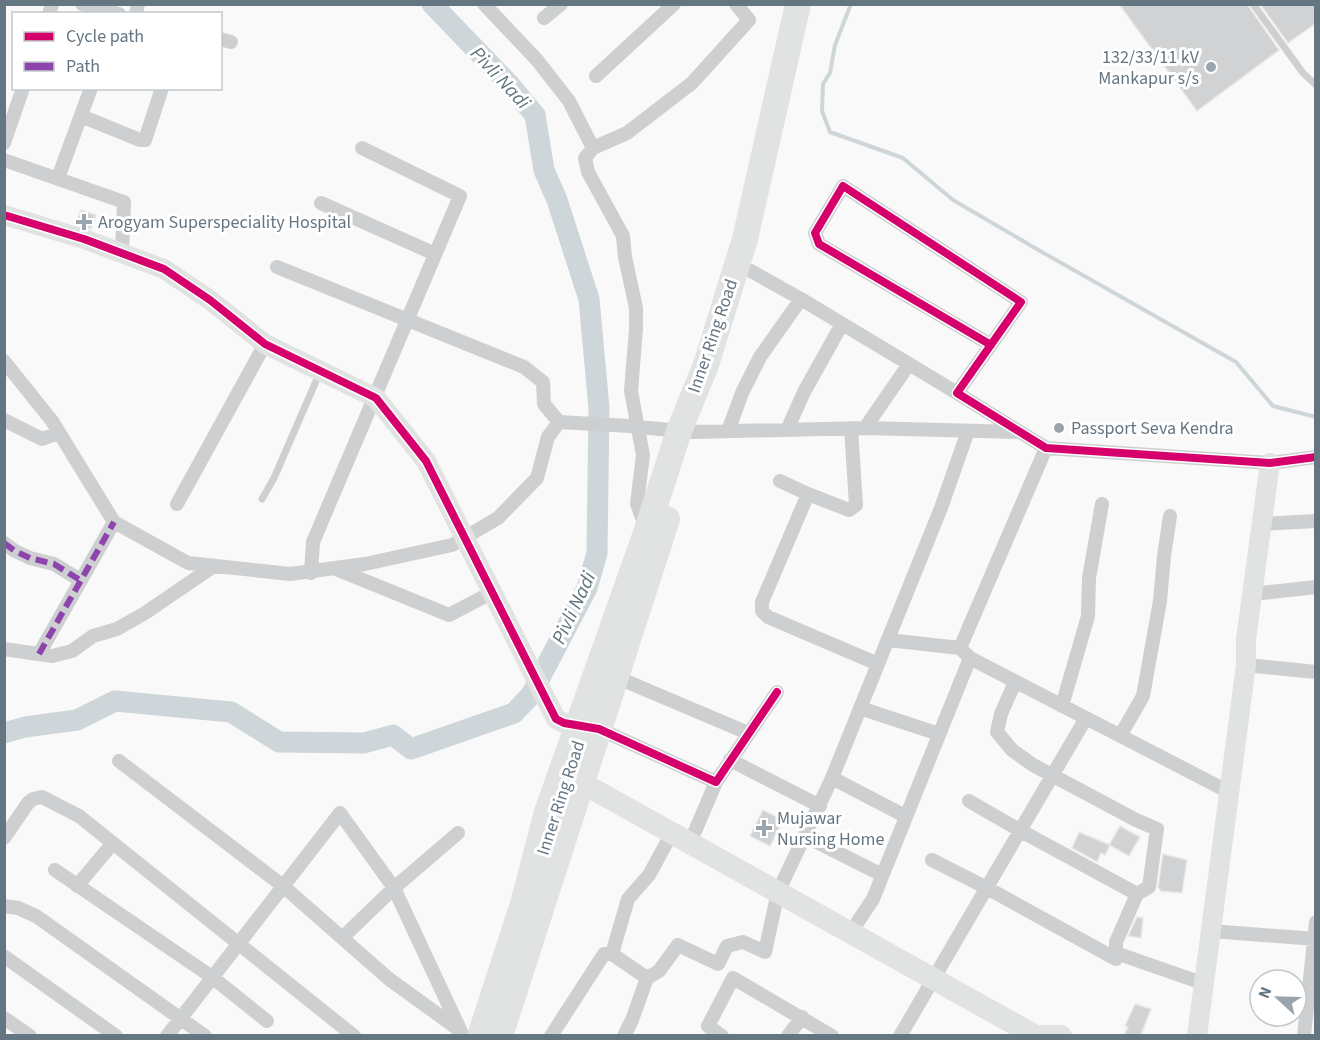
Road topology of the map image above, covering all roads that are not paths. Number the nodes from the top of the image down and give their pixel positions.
1 (82, 4) edge
2 (484, 4) edge
3 (561, 4) edge
4 (674, 4) edge
5 (736, 4) edge
6 (798, 4) edge
7 (811, 4) edge
8 (1253, 4) edge
9 (116, 12) edge
10 (544, 18) dead end
11 (596, 76) dead end
12 (1316, 85) edge
13 (22, 90) edge
14 (90, 90) edge
15 (161, 90) edge
16 (81, 116) junction
17 (4, 143) edge
18 (362, 148) dead end
19 (593, 148) junction
20 (4, 160) edge
21 (58, 178) junction
22 (321, 203) dead end
23 (4, 215) edge
24 (4, 229) edge
25 (122, 252) junction
26 (435, 254) junction
27 (277, 267) dead end
28 (744, 268) junction
29 (801, 299) junction
30 (407, 320) junction
31 (842, 324) junction
32 (992, 345) junction
33 (263, 348) junction
34 (4, 361) edge
35 (909, 364) junction
36 (320, 374) junction
37 (957, 393) junction
38 (368, 394) junction
39 (4, 420) edge
40 (559, 422) junction
41 (634, 426) junction
42 (858, 428) junction
43 (787, 430) junction
44 (968, 430) junction
45 (686, 432) junction
46 (728, 432) junction
47 (1020, 432) junction
48 (59, 433) junction
49 (1046, 448) junction
50 (1316, 457) edge
51 (1270, 463) junction
52 (780, 481) dead end
53 (808, 494) junction
54 (262, 499) dead end
55 (177, 504) dead end
56 (1102, 504) dead end
57 (1170, 516) dead end
58 (1316, 521) edge
59 (114, 522) junction
60 (1262, 524) junction
61 (646, 530) junction
62 (466, 537) junction
63 (4, 543) edge
64 (214, 566) junction
65 (334, 568) junction
66 (311, 573) junction
67 (80, 580) junction
68 (1316, 587) edge
69 (493, 592) junction
70 (1254, 594) junction
71 (1246, 639) junction
72 (888, 640) junction
73 (960, 648) junction
74 (4, 649) edge
75 (39, 654) junction
76 (970, 658) junction
77 (878, 664) junction
78 (1246, 664) junction
79 (1316, 672) edge
80 (616, 677) junction
81 (1015, 682) junction
82 (777, 692) dead end
83 (1062, 706) junction
84 (860, 708) junction
85 (1086, 718) junction
86 (578, 724) junction
87 (748, 733) junction
88 (939, 734) junction
89 (1120, 736) junction
90 (730, 760) junction
91 (119, 761) dead end
92 (1053, 775) junction
93 (572, 776) junction
94 (832, 778) junction
95 (716, 782) junction
96 (1225, 790) junction
97 (969, 801) dead end
98 (819, 806) junction
99 (905, 816) junction
100 (1021, 831) junction
101 (458, 833) dead end
102 (805, 836) junction
103 (4, 838) edge
104 (681, 838) junction
105 (113, 843) junction
106 (932, 860) dead end
107 (55, 870) dead end
108 (882, 875) junction
109 (77, 886) junction
110 (283, 886) junction
111 (393, 888) junction
112 (987, 888) junction
113 (778, 892) junction
114 (1137, 894) junction
115 (17, 909) edge
116 (1316, 922) edge
117 (1211, 931) junction
118 (851, 932) junction
119 (342, 938) junction
120 (1315, 939) edge
121 (238, 943) junction
122 (1116, 953) junction
123 (612, 954) junction
124 (5, 957) edge
125 (717, 964) junction
126 (212, 977) junction
127 (647, 978) junction
128 (733, 978) junction
129 (933, 978) junction
130 (1201, 983) junction
131 (181, 1017) junction
132 (802, 1017) junction
133 (4, 1018) edge
134 (267, 1021) dead end
135 (706, 1031) edge
136 (467, 1034) edge
137 (30, 1035) edge
138 (116, 1035) edge
139 (166, 1035) edge
140 (205, 1035) edge
141 (354, 1035) edge
142 (500, 1035) edge
143 (551, 1035) edge
144 (624, 1035) edge
145 (722, 1035) edge
146 (788, 1035) edge
147 (832, 1035) edge
148 (900, 1035) edge
149 (1036, 1035) edge
150 (1041, 1035) edge
151 (1061, 1035) edge
152 (1189, 1035) edge
153 (1197, 1035) edge
154 (1304, 1035) edge

1 - 9 street
2 - 19 street
3 - 10 street
4 - 11 street
5 - 19 street
6 - 28 highway, Inner Ring Road
7 - 28 highway, Inner Ring Road
8 - 12 lane
13 - 17 street
14 - 16 street
15 - 16 street
16 - 21 street
18 - 26 street
19 - 41 street
20 - 21 street
21 - 25 street
22 - 26 street
23 - 25 street
24 - 33 street
25 - 33 street
26 - 30 street
27 - 30 street
28 - 29 street
28 - 45 highway, Inner Ring Road
29 - 31 street
29 - 46 street
30 - 38 street
30 - 40 street
31 - 35 street
31 - 43 street
32 - 32 street
32 - 37 street
33 - 36 street
33 - 55 street
34 - 48 street
35 - 37 street
35 - 42 street
36 - 38 street
36 - 54 lane
37 - 47 street
38 - 62 street
38 - 66 street
39 - 48 street
40 - 41 street
40 - 62 street
41 - 45 street
41 - 61 street
42 - 43 street
42 - 44 street
42 - 53 street
43 - 46 street
44 - 47 street
44 - 72 street
45 - 46 street
45 - 61 highway, Inner Ring Road
45 - 80 highway, Inner Ring Road
47 - 49 street
48 - 59 street
49 - 51 street
49 - 73 street
50 - 51 street
51 - 60 street
52 - 53 street
53 - 77 street
56 - 83 street
57 - 89 street
58 - 60 street
59 - 64 street
59 - 67 street
60 - 70 street
61 - 86 highway, Inner Ring Road
62 - 65 street
62 - 69 street
63 - 67 street
64 - 66 street
64 - 75 street
65 - 66 street
65 - 69 street
67 - 75 street
68 - 70 street
69 - 86 street
70 - 71 street
71 - 78 street
71 - 96 street
72 - 73 street
72 - 77 street
73 - 76 street
74 - 75 street
76 - 81 street
76 - 88 street
77 - 84 street
78 - 79 street
78 - 96 street
80 - 86 highway, Inner Ring Road
80 - 87 street
81 - 83 street
81 - 92 street
82 - 87 street
83 - 85 street
84 - 88 street
84 - 94 street
85 - 89 street
85 - 92 street
86 - 93 highway, Inner Ring Road
86 - 95 street
87 - 90 street
88 - 99 street
89 - 96 street
90 - 95 street
90 - 98 street
91 - 110 street
92 - 100 street
92 - 114 street
93 - 104 main road
93 - 136 highway, Inner Ring Road
93 - 142 highway, Inner Ring Road
94 - 98 street
94 - 99 street
95 - 104 street
96 - 117 street
96 - 130 street
97 - 100 street
98 - 102 street
99 - 108 street
100 - 112 street
100 - 114 street
101 - 111 street
102 - 108 street
102 - 113 street
103 - 105 street
104 - 113 main road
104 - 123 street
105 - 109 street
105 - 121 street
106 - 112 street
107 - 109 street
108 - 118 street
109 - 126 street
110 - 111 street
110 - 119 street
110 - 121 street
111 - 119 street
111 - 136 street
112 - 122 street
112 - 129 street
113 - 118 main road
113 - 125 street
114 - 122 street
115 - 131 street
116 - 120 street
117 - 120 street
117 - 130 street
118 - 129 main road
119 - 136 street
120 - 154 street
121 - 126 street
121 - 141 street
122 - 130 street
123 - 127 street
123 - 143 street
124 - 138 street
125 - 127 street
125 - 128 street
126 - 131 street
126 - 134 street
127 - 144 street
128 - 132 street
128 - 135 street
129 - 148 street
129 - 149 main road
130 - 152 street
130 - 153 street
131 - 139 street
131 - 140 street
132 - 146 street
132 - 147 street
133 - 137 street
135 - 145 street
150 - 151 main road

